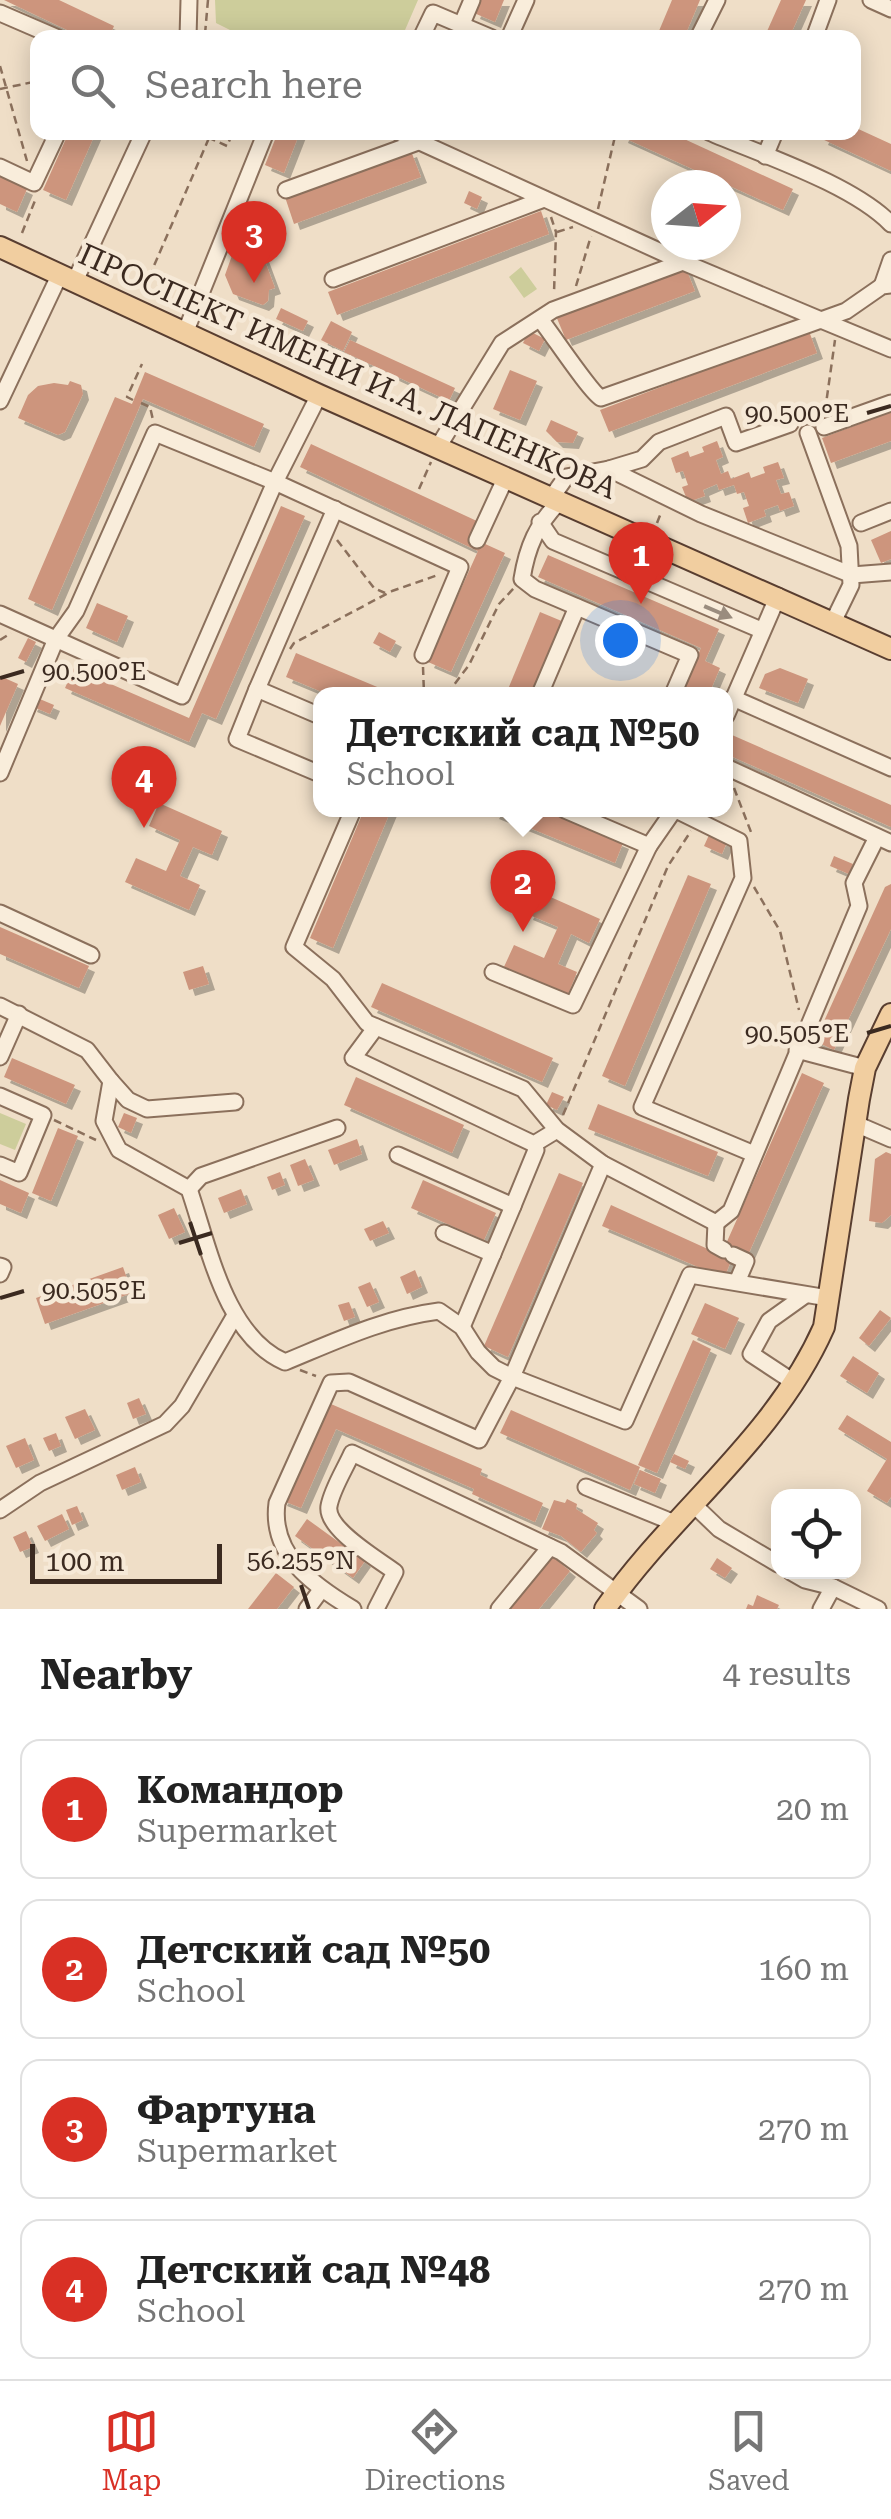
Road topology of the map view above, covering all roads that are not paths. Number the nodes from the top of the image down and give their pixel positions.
1 (189, 0) edge
2 (472, 0) edge
3 (526, 0) edge
4 (717, 0) edge
5 (828, 0) edge
6 (871, 0) edge
7 (891, 9) edge
8 (0, 13) edge
9 (461, 26) junction
10 (39, 30) edge
11 (188, 30) edge
12 (425, 30) edge
13 (471, 30) edge
14 (513, 30) edge
15 (702, 30) edge
16 (817, 30) edge
17 (54, 140) edge
18 (140, 140) edge
19 (263, 140) edge
20 (414, 140) edge
21 (727, 140) edge
22 (771, 140) edge
23 (418, 142) junction
24 (764, 156) junction
25 (0, 167) edge
26 (286, 190) dead end
27 (544, 199) junction
28 (891, 224) edge
29 (0, 248) edge
30 (891, 260) edge
31 (683, 262) junction
32 (68, 278) junction
33 (332, 278) dead end
34 (887, 285) edge
35 (547, 315) junction
36 (821, 320) junction
37 (186, 333) junction
38 (891, 349) edge
39 (6, 373) edge
40 (319, 395) junction
41 (0, 402) edge
42 (891, 403) edge
43 (790, 424) dead end
44 (824, 428) road end
45 (808, 434) dead end
46 (438, 448) junction
47 (609, 469) junction
48 (506, 477) junction
49 (274, 482) junction
50 (556, 499) junction
51 (335, 509) junction
52 (891, 511) edge
53 (540, 522) junction
54 (861, 522) dead end
55 (460, 566) junction
56 (891, 572) edge
57 (852, 574) junction
58 (778, 596) junction
59 (577, 607) junction
60 (0, 614) edge
61 (834, 622) junction
62 (761, 630) junction
63 (56, 640) junction
64 (891, 649) edge
65 (423, 655) road end
66 (543, 687) edge
67 (675, 687) edge
68 (257, 689) junction
69 (733, 698) joint
70 (313, 713) edge
71 (891, 768) edge
72 (313, 771) edge
73 (733, 771) edge
74 (0, 773) edge
75 (350, 817) edge
76 (582, 817) edge
77 (670, 817) edge
78 (688, 817) edge
79 (884, 840) edge
80 (649, 846) junction
81 (0, 913) edge
82 (90, 955) dead end
83 (493, 972) dead end
84 (0, 1006) edge
85 (19, 1014) junction
86 (891, 1014) edge
87 (376, 1026) junction
88 (797, 1050) junction
89 (0, 1056) edge
90 (866, 1068) junction
91 (111, 1081) junction
92 (0, 1096) edge
93 (235, 1102) dead end
94 (856, 1124) junction
95 (337, 1128) dead end
96 (557, 1130) junction
97 (891, 1139) edge
98 (534, 1144) junction
99 (754, 1154) junction
100 (398, 1155) dead end
101 (603, 1164) junction
102 (0, 1165) edge
103 (189, 1189) junction
104 (513, 1206) junction
105 (716, 1222) junction
106 (444, 1233) dead end
107 (492, 1254) junction
108 (0, 1266) edge
109 (0, 1274) edge
110 (738, 1282) junction
111 (804, 1296) junction
112 (828, 1298) junction
113 (234, 1316) junction
114 (462, 1327) junction
115 (512, 1377) junction
116 (795, 1383) junction
117 (586, 1487) dead end
118 (694, 1505) junction
119 (0, 1510) edge
120 (677, 1524) junction
121 (550, 1547) junction
122 (771, 1560) edge
123 (804, 1579) edge
124 (834, 1587) junction
125 (321, 1590) junction
126 (610, 1601) edge
127 (381, 1607) edge
128 (307, 1609) edge
129 (353, 1609) edge
130 (499, 1609) edge
131 (639, 1609) edge
132 (821, 1609) edge
133 (878, 1609) edge

1 - 11 street
2 - 9 street
3 - 14 street
4 - 15 street
5 - 16 street
6 - 7 street
8 - 10 street
9 - 12 street
9 - 13 street
17 - 25 street
18 - 32 street
19 - 37 street
20 - 23 street
21 - 24 street
22 - 24 street
23 - 26 street
23 - 27 street
24 - 28 street
27 - 31 street
27 - 33 street
29 - 32 main road, ПРОСПЕКТ ИМЕНИ И.А. ЛАПЕНКОВА
30 - 34 street
31 - 35 street
31 - 36 street
32 - 37 main road, ПРОСПЕКТ ИМЕНИ И.А. ЛАПЕНКОВА
32 - 39 street
34 - 36 street
35 - 36 street
35 - 46 street
36 - 38 street
37 - 40 main road, ПРОСПЕКТ ИМЕНИ И.А. ЛАПЕНКОВА
39 - 41 street
40 - 46 main road, ПРОСПЕКТ ИМЕНИ И.А. ЛАПЕНКОВА
40 - 49 street
42 - 44 street
43 - 47 street
45 - 57 street
46 - 48 main road, ПРОСПЕКТ ИМЕНИ И.А. ЛАПЕНКОВА
47 - 50 street
47 - 57 street
48 - 50 main road, ПРОСПЕКТ ИМЕНИ И.А. ЛАПЕНКОВА
48 - 55 street
49 - 51 street
49 - 63 street
49 - 63 street
50 - 53 street
50 - 58 main road, ПРОСПЕКТ ИМЕНИ И.А. ЛАПЕНКОВА
51 - 55 street
51 - 68 street
52 - 54 street
53 - 59 street
53 -> 62 street
55 - 65 street
56 - 57 street
57 - 61 street
58 - 61 main road, ПРОСПЕКТ ИМЕНИ И.А. ЛАПЕНКОВА
58 - 62 street
59 - 66 street
59 - 67 street
60 - 63 street
61 - 64 main road, ПРОСПЕКТ ИМЕНИ И.А. ЛАПЕНКОВА
62 - 69 street
63 - 74 street
68 - 70 street
68 - 72 street
69 - 71 street
73 - 79 street
75 - 87 street
76 - 80 street
77 - 80 street
78 - 99 street
79 - 88 street
80 - 83 street
81 - 82 street
84 - 85 street
85 - 89 street
85 - 91 street
86 - 90 main road
87 - 96 street
87 - 98 street
88 - 90 street
88 - 99 street
90 - 94 main road
91 - 93 street
91 - 103 street
92 - 102 street
94 - 97 street
94 - 112 main road
95 - 103 street
96 - 98 street
96 - 101 street
98 - 104 street
99 - 105 street
100 - 104 street
101 - 105 street
101 - 115 street
103 - 113 street
104 - 107 street
105 - 110 street
106 - 107 street
107 - 114 street
108 - 109 street
110 - 111 street
110 - 115 street
111 - 112 street
111 - 116 street
112 - 116 main road
113 - 114 street
113 - 119 street
114 - 115 street
115 - 125 street
116 - 118 main road
117 - 120 street
118 - 120 main road
118 - 122 street
120 - 126 main road
121 - 126 street
121 - 127 street
121 - 130 street
123 - 124 street
124 - 132 street
124 - 133 street
125 - 128 street
125 - 129 street
126 - 131 street

